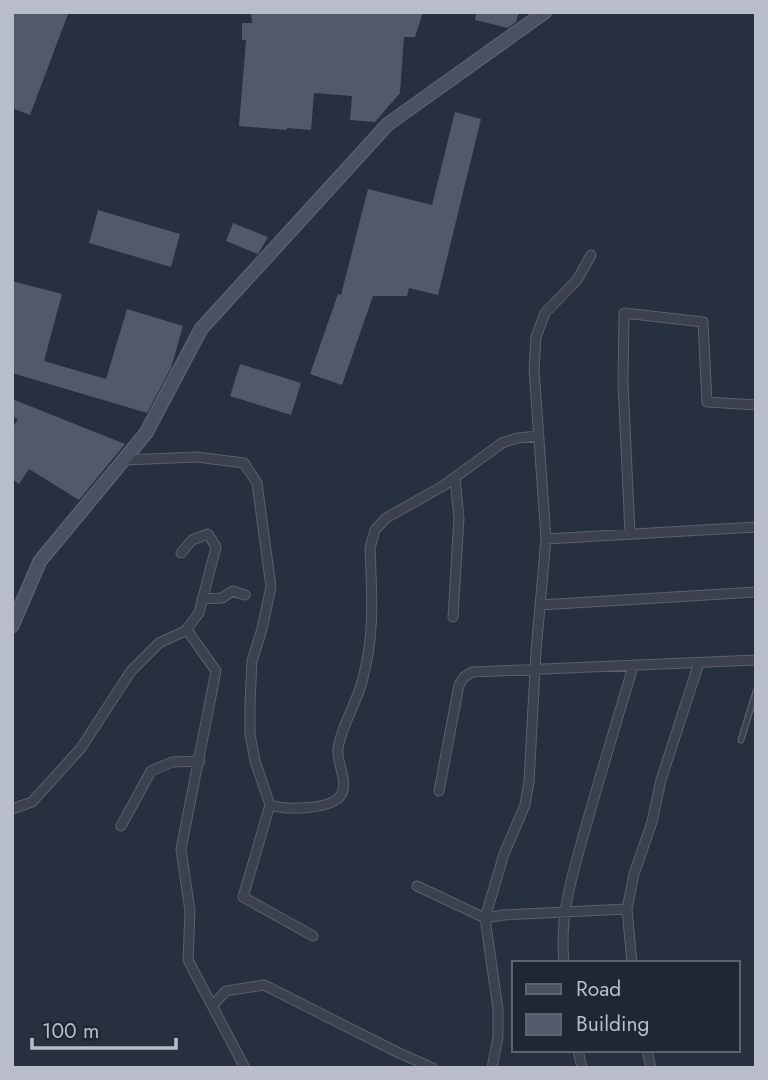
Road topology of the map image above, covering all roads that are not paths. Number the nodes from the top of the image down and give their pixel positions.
1 (545, 12) edge
2 (591, 255) dead end
3 (756, 405) edge
4 (539, 436) junction
5 (124, 460) junction
6 (455, 478) junction
7 (756, 527) edge
8 (630, 533) junction
9 (546, 539) junction
10 (181, 553) dead end
11 (756, 592) edge
12 (245, 596) dead end
13 (202, 599) junction
14 (540, 606) junction
15 (453, 617) dead end
16 (12, 626) edge
17 (186, 630) junction
18 (756, 660) edge
19 (699, 663) junction
20 (633, 667) junction
21 (535, 670) junction
22 (756, 691) edge
23 (741, 740) dead end
24 (200, 761) junction
25 (439, 791) dead end
26 (270, 805) junction
27 (12, 809) edge
28 (121, 826) dead end
29 (417, 886) dead end
30 (627, 909) junction
31 (564, 912) junction
32 (485, 918) junction
33 (313, 936) dead end
34 (564, 961) edge
35 (632, 961) edge
36 (213, 1005) junction
37 (245, 1068) edge
38 (433, 1068) edge
39 (492, 1068) edge

1 - 5 street
2 - 4 street
3 - 8 street
4 - 6 street
4 - 9 street
5 - 16 street
5 - 26 street
6 - 15 street
6 - 26 street
7 - 8 street
8 - 9 street
9 - 14 street
10 - 13 street
11 - 14 street
12 - 13 street
13 - 17 street
14 - 21 street
17 - 24 street
17 - 27 street
18 - 19 street
19 - 20 street
19 - 30 street
20 - 21 street
20 - 31 street
21 - 25 street
21 - 32 street
22 - 23 lane
24 - 28 street
24 - 36 street
26 - 33 street
29 - 32 street
30 - 31 street
30 - 35 street
31 - 32 street
31 - 34 street
32 - 39 street
36 - 37 street
36 - 38 street

